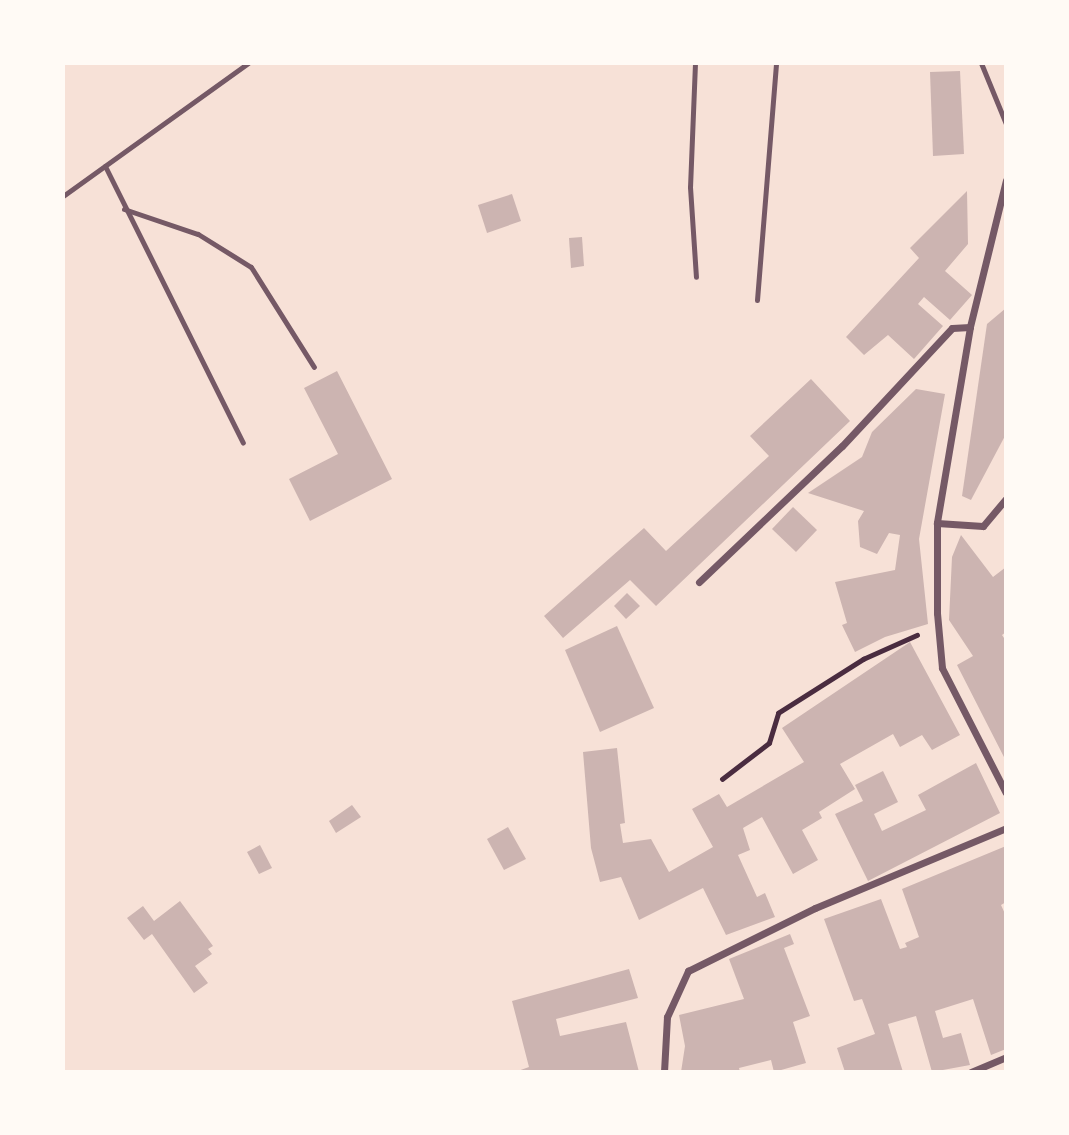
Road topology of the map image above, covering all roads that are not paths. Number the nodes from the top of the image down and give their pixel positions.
1 (248, 63) edge
2 (695, 63) edge
3 (776, 63) edge
4 (981, 63) edge
5 (1006, 124) edge
6 (105, 166) junction
7 (1006, 180) edge
8 (63, 196) edge
9 (124, 209) junction
10 (696, 277) dead end
11 (757, 300) dead end
12 (970, 327) junction
13 (314, 367) dead end
14 (243, 443) dead end
15 (1006, 499) edge
16 (937, 523) junction
17 (699, 582) dead end
18 (1006, 793) edge
19 (1006, 828) edge
20 (1006, 1057) edge
21 (664, 1072) edge
22 (971, 1072) edge

1 - 6 lane
2 - 10 lane
3 - 11 lane
4 - 5 lane
6 - 8 lane
6 - 9 lane
7 - 12 street
9 - 13 lane
9 - 14 lane
12 - 16 street
12 - 17 street
15 - 16 street
16 - 18 street
19 - 21 street
20 - 22 street

